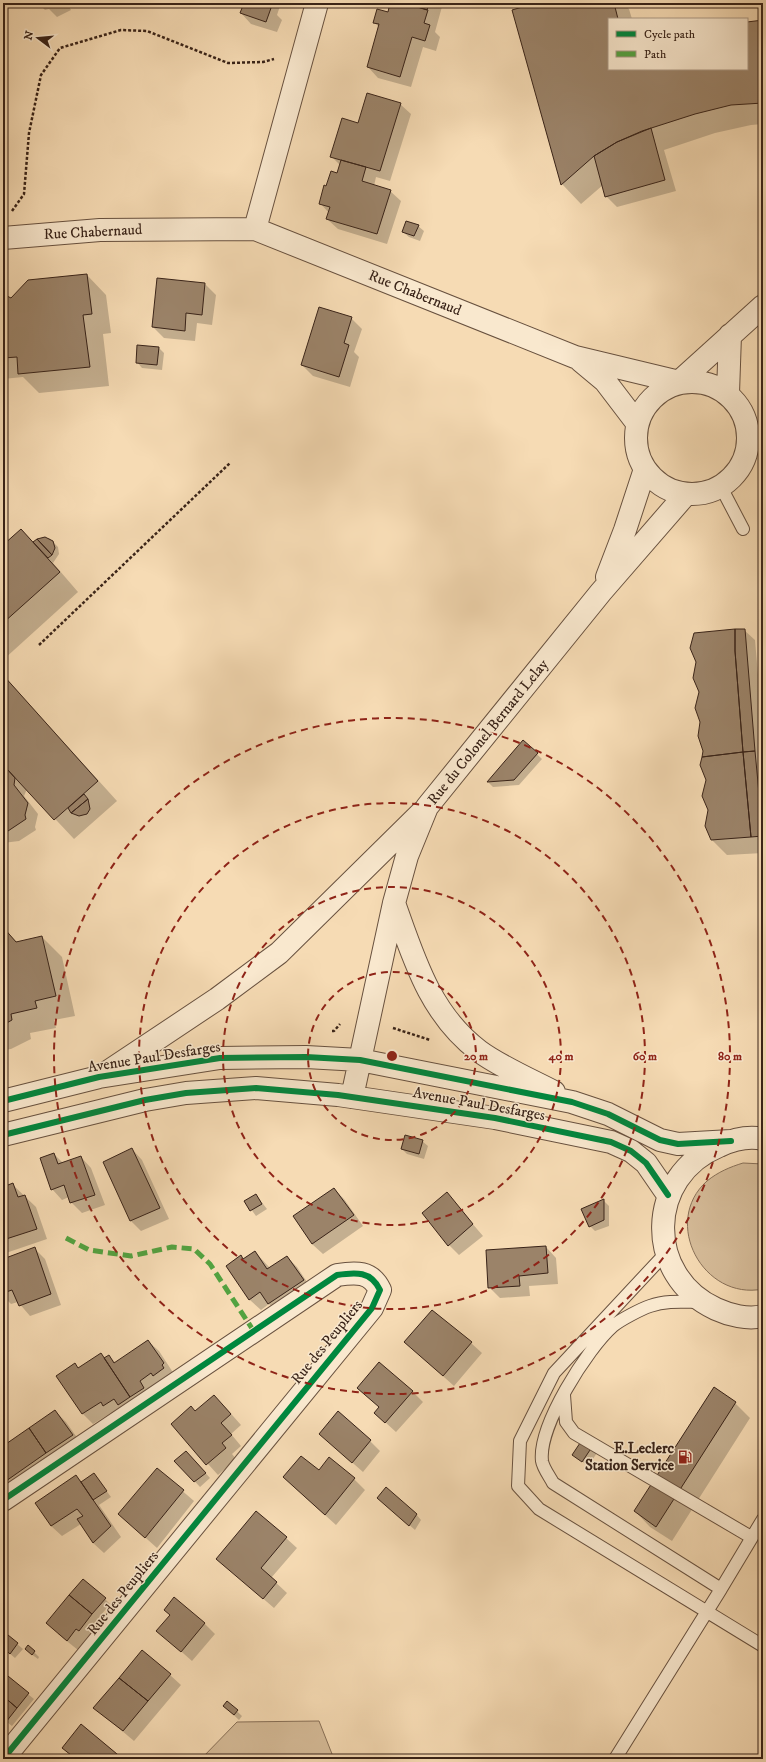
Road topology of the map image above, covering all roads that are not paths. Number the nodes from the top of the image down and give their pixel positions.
1 (318, 3) edge
2 (254, 229) junction
3 (3, 238) edge
4 (763, 306) edge
5 (730, 335) junction
6 (575, 357) junction
7 (679, 382) junction
8 (728, 393) junction
9 (637, 423) junction
10 (756, 441) edge
11 (645, 469) junction
12 (721, 487) junction
13 (686, 494) junction
14 (743, 529) dead end
15 (601, 592) junction
16 (427, 807) junction
17 (394, 903) junction
18 (360, 1060) junction
19 (99, 1077) junction
20 (352, 1097) junction
21 (3, 1101) edge
22 (572, 1102) junction
23 (3, 1135) edge
24 (763, 1139) edge
25 (731, 1141) junction
26 (668, 1195) junction
27 (666, 1254) junction
28 (701, 1302) junction
29 (763, 1316) edge
30 (564, 1393) junction
31 (3, 1500) edge
32 (763, 1519) edge
33 (752, 1537) junction
34 (721, 1589) junction
35 (706, 1612) junction
36 (763, 1646) edge
37 (3, 1759) edge
38 (615, 1759) edge

1 - 2 street
2 - 3 street, Rue Chabernaud
2 - 6 street, Rue Chabernaud
4 - 5 street
5 - 7 street
5 - 8 street
6 - 7 street
6 - 9 street
7 - 8 street
7 - 9 street
8 - 10 street
9 - 11 street
10 - 12 street
11 - 13 street
11 - 15 street
12 - 13 street
12 - 14 lane
13 - 15 street, Rue du Colonel Bernard Lelay
15 - 16 street, Rue du Colonel Bernard Lelay
16 - 17 street, Rue du Colonel Bernard Lelay
16 - 19 street
17 - 18 street, Rue du Colonel Bernard Lelay
17 - 22 street
18 - 19 street, Avenue Paul Desfarges
18 - 20 street, Rue du Colonel Bernard Lelay
18 - 22 street, Avenue Paul Desfarges
19 - 21 street, Avenue Paul Desfarges
20 - 23 street, Avenue Paul Desfarges
20 - 26 street, Avenue Paul Desfarges
22 - 25 street, Avenue Paul Desfarges
24 - 25 street, Avenue Paul Desfarges
25 - 26 street
26 - 27 street
27 - 28 street
27 - 35 lane
28 - 29 street
28 - 30 lane
30 - 33 lane
30 - 34 lane
31 - 37 street, Rue des Peupliers
32 - 33 lane
33 - 34 lane
34 - 35 lane
35 - 36 lane
35 - 38 lane

